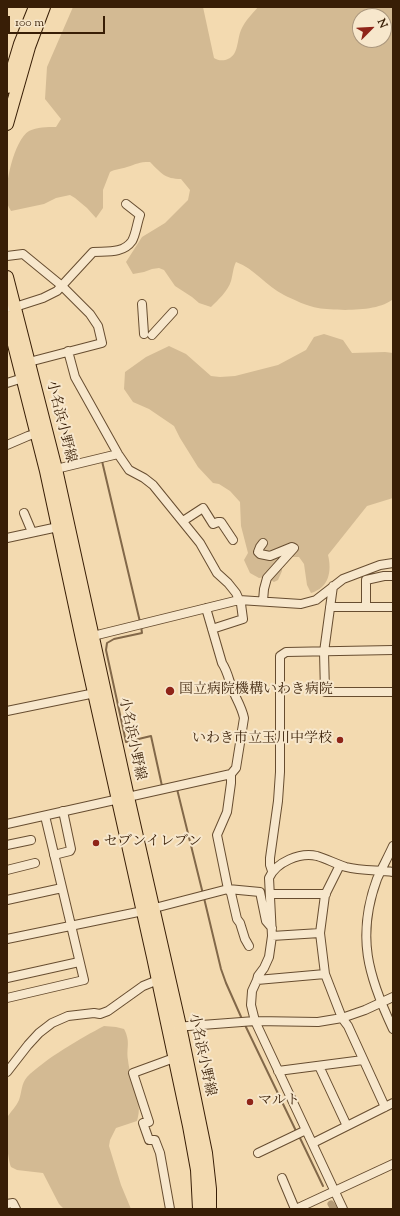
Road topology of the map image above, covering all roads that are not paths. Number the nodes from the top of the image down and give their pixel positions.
1 (35, 7) edge
2 (44, 7) edge
3 (7, 87) edge
4 (7, 124) edge
5 (126, 204) dead end
6 (7, 256) edge
7 (7, 277) edge
8 (62, 286) junction
9 (142, 304) dead end
10 (10, 311) edge
11 (173, 312) dead end
12 (68, 351) junction
13 (29, 362) junction
14 (23, 378) junction
15 (7, 383) edge
16 (42, 431) junction
17 (7, 445) edge
18 (118, 454) junction
19 (56, 469) junction
20 (24, 513) dead end
21 (183, 521) junction
22 (58, 527) junction
23 (32, 532) junction
24 (7, 538) edge
25 (233, 540) dead end
26 (263, 542) dead end
27 (393, 563) edge
28 (393, 576) edge
29 (333, 586) junction
30 (239, 600) junction
31 (263, 601) junction
32 (330, 607) junction
33 (366, 607) junction
34 (393, 607) edge
35 (206, 608) junction
36 (212, 629) junction
37 (88, 637) junction
38 (393, 650) edge
39 (324, 652) junction
40 (393, 692) edge
41 (95, 693) junction
42 (7, 711) edge
43 (231, 774) junction
44 (123, 798) junction
45 (63, 812) junction
46 (45, 816) junction
47 (7, 824) edge
48 (31, 840) dead end
49 (7, 845) edge
50 (393, 846) edge
51 (54, 855) junction
52 (36, 863) dead end
53 (340, 864) junction
54 (7, 870) edge
55 (381, 870) junction
56 (272, 871) junction
57 (393, 872) edge
58 (62, 888) junction
59 (228, 889) junction
60 (270, 894) junction
61 (326, 894) junction
62 (7, 900) edge
63 (148, 909) junction
64 (71, 925) junction
65 (272, 932) junction
66 (320, 933) junction
67 (7, 939) edge
68 (249, 946) dead end
69 (80, 962) junction
70 (325, 974) junction
71 (7, 978) edge
72 (158, 980) junction
73 (257, 980) junction
74 (393, 996) edge
75 (7, 998) edge
76 (381, 1003) junction
77 (342, 1018) junction
78 (255, 1021) junction
79 (174, 1028) junction
80 (393, 1029) edge
81 (174, 1058) junction
82 (363, 1060) junction
83 (319, 1066) junction
84 (278, 1071) junction
85 (7, 1072) edge
86 (393, 1103) edge
87 (385, 1107) junction
88 (347, 1126) junction
89 (306, 1130) junction
90 (313, 1143) junction
91 (258, 1153) dead end
92 (393, 1164) edge
93 (282, 1178) dead end
94 (335, 1191) junction
95 (7, 1204) edge
96 (16, 1209) edge
97 (170, 1209) edge
98 (199, 1209) edge
99 (210, 1209) edge
100 (296, 1209) edge
101 (343, 1209) edge

1 - 3 main road
2 - 4 main road
5 - 8 street
6 - 8 street
7 - 10 main road, 小名浜小野線
8 - 10 street
8 - 12 street
9 - 11 street
10 - 13 main road, 小名浜小野線
10 - 14 main road, 小名浜小野線
12 - 13 street
12 - 18 street
13 - 16 main road, 小名浜小野線
14 - 15 street
14 - 16 main road, 小名浜小野線
16 - 17 street
16 - 19 main road, 小名浜小野線
16 - 22 main road, 小名浜小野線
18 - 19 street
18 - 21 street
19 - 37 main road, 小名浜小野線
20 - 23 street
21 - 25 street
21 - 30 street
22 - 23 street
22 - 37 main road, 小名浜小野線
23 - 24 street
26 - 31 street
27 - 29 street
28 - 33 street
29 - 31 street
29 - 32 street
30 - 31 street
30 - 35 street
30 - 36 street
32 - 33 street
32 - 39 street
33 - 34 street
35 - 36 street
35 - 37 street
36 - 43 street
37 - 41 main road, 小名浜小野線
37 - 44 main road, 小名浜小野線
38 - 39 street
39 - 40 street
39 - 56 street
41 - 42 street
41 - 44 main road, 小名浜小野線
43 - 44 street
43 - 59 street
44 - 45 street
44 - 63 main road, 小名浜小野線
45 - 46 street
45 - 51 street
46 - 47 street
46 - 51 street
48 - 49 street
50 - 55 street
51 - 58 street
52 - 54 street
53 - 55 street
53 - 56 street
53 - 61 street
55 - 57 street
55 - 76 street
56 - 60 street
58 - 62 street
58 - 64 street
59 - 63 street
59 - 65 street
59 - 68 street
60 - 61 street
60 - 65 street
61 - 66 street
63 - 64 street
63 - 72 main road, 小名浜小野線
63 - 79 main road, 小名浜小野線
64 - 67 street
64 - 69 street
65 - 66 street
65 - 73 street
66 - 70 street
69 - 71 street
69 - 75 street
70 - 73 street
70 - 77 street
72 - 79 main road, 小名浜小野線
72 - 85 street
73 - 78 street
74 - 76 street
76 - 77 street
76 - 80 street
77 - 78 street
77 - 82 street
78 - 79 street
78 - 84 street
79 - 81 main road, 小名浜小野線
79 - 99 main road, 小名浜小野線
81 - 97 street
81 - 98 main road, 小名浜小野線
82 - 83 street
82 - 87 street
83 - 84 street
83 - 88 street
84 - 89 street
86 - 87 street
87 - 88 street
88 - 90 street
89 - 90 street
89 - 91 street
90 - 94 street
92 - 94 street
93 - 100 street
94 - 100 street
94 - 101 street
95 - 96 street

